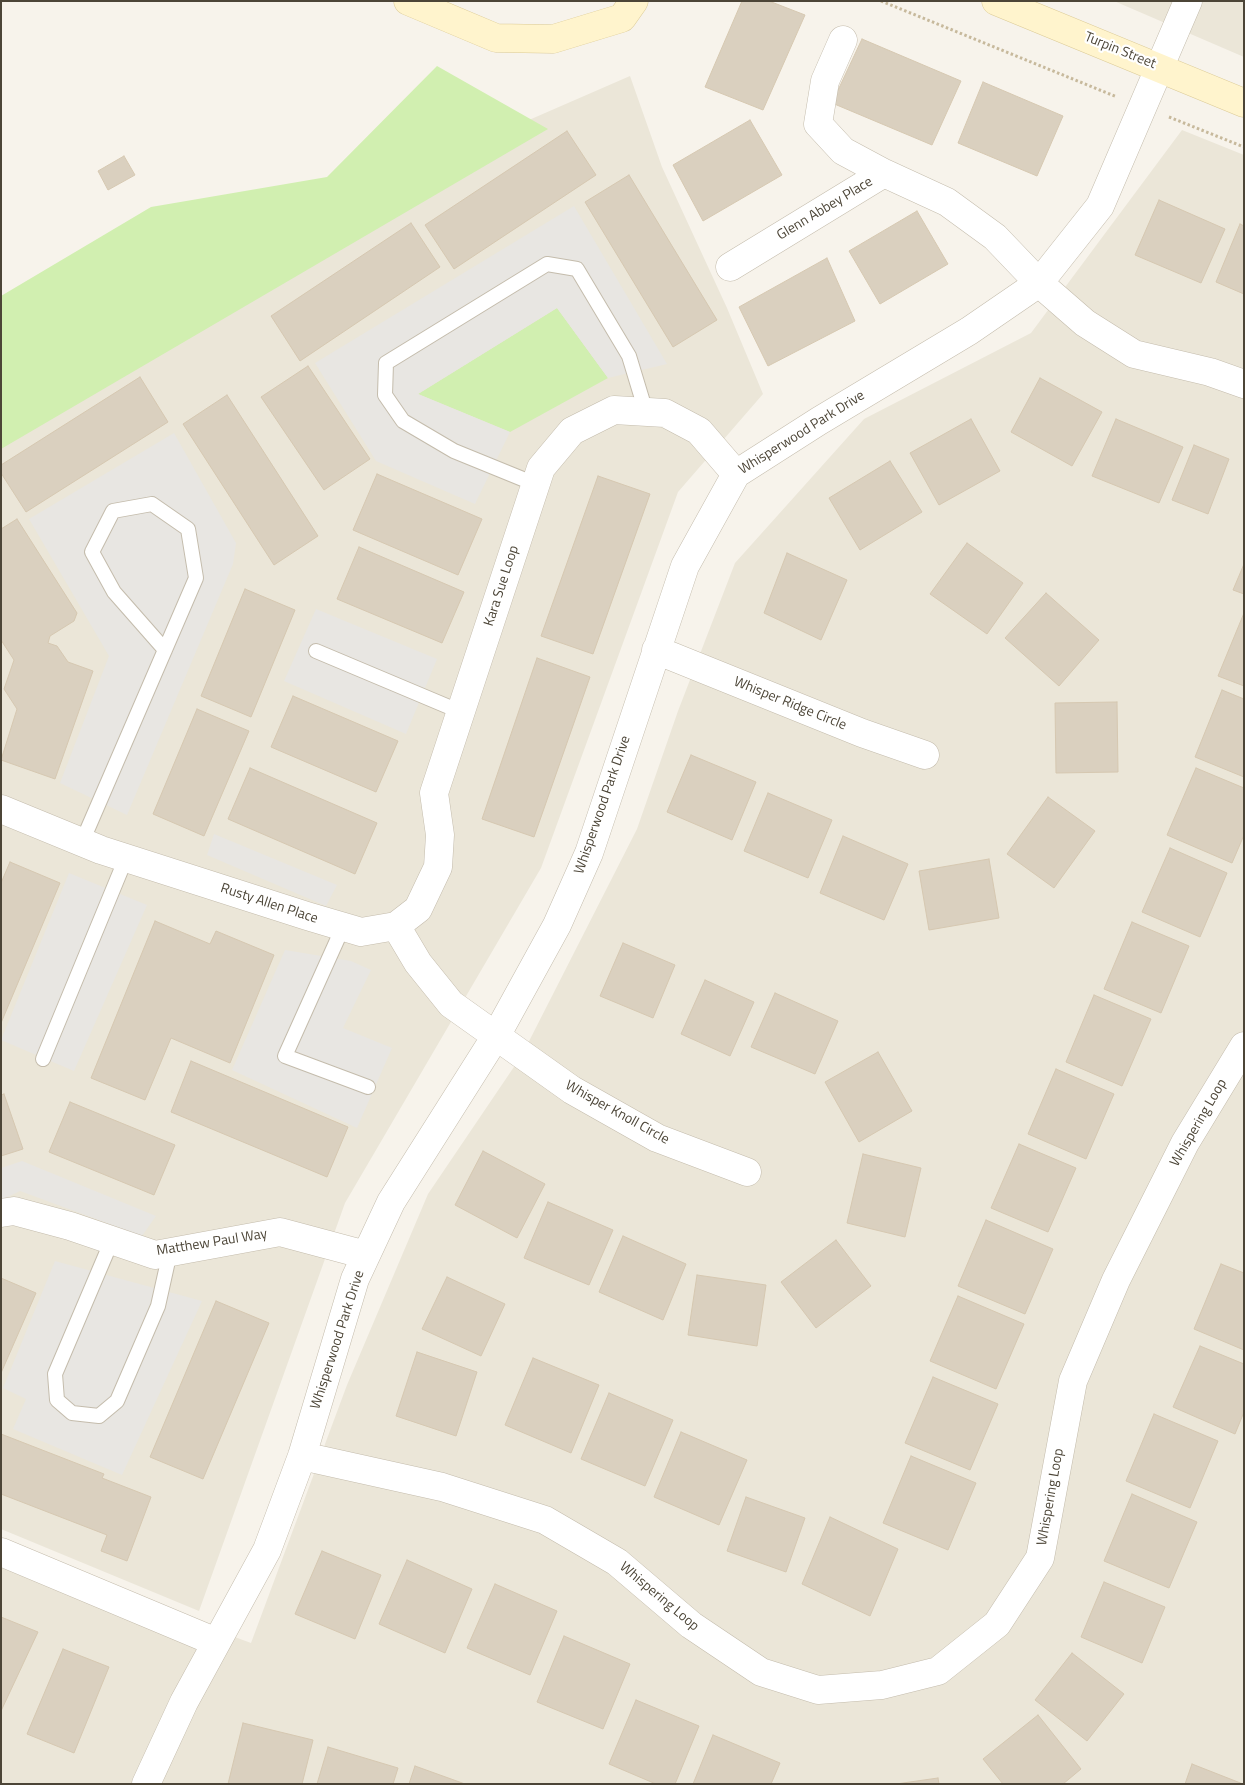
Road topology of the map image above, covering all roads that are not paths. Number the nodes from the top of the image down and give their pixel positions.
1 (408, 1) edge
2 (634, 1) edge
3 (996, 1) edge
4 (1188, 1) edge
5 (843, 40) dead end
6 (1160, 67) junction
7 (1244, 103) edge
8 (884, 174) junction
9 (730, 267) dead end
10 (1039, 283) junction
11 (1244, 384) edge
12 (646, 412) junction
13 (736, 474) junction
14 (535, 484) junction
15 (165, 650) junction
16 (656, 650) junction
17 (316, 651) dead end
18 (460, 712) junction
19 (925, 755) dead end
20 (1, 809) edge
21 (82, 842) junction
22 (126, 858) junction
23 (343, 926) junction
24 (396, 926) junction
25 (496, 1036) junction
26 (1244, 1046) edge
27 (42, 1059) dead end
28 (368, 1087) dead end
29 (747, 1172) dead end
30 (1, 1213) edge
31 (112, 1240) junction
32 (170, 1252) junction
33 (366, 1255) junction
34 (302, 1456) junction
35 (1, 1552) edge
36 (216, 1642) junction
37 (146, 1784) edge

1 - 2 street
3 - 6 street, Turpin Street
4 - 6 street, Whisperwood Park Drive
5 - 8 street
6 - 7 street, Turpin Street
6 - 10 street, Whisperwood Park Drive
8 - 9 street, Glenn Abbey Place
8 - 10 street, Glenn Abbey Place
10 - 11 street
10 - 13 street, Whisperwood Park Drive
12 - 13 street, Kara Sue Loop
12 - 14 street, Kara Sue Loop
12 - 14 lane
13 - 16 street, Whisperwood Park Drive
14 - 18 street, Kara Sue Loop
15 - 15 lane
15 - 21 lane
16 - 19 street, Whisper Ridge Circle
16 - 25 street, Whisperwood Park Drive
17 - 18 lane
18 - 24 street, Kara Sue Loop
20 - 21 street, Rusty Allen Place
21 - 22 street, Rusty Allen Place
22 - 23 street, Rusty Allen Place
22 - 27 lane
23 - 24 street, Rusty Allen Place
23 - 28 lane
24 - 25 street
25 - 29 street, Whisper Knoll Circle
25 - 33 street, Whisperwood Park Drive
26 - 34 street, Whispering Loop
30 - 31 street, Matthew Paul Way
31 - 32 street, Matthew Paul Way
31 - 32 lane
32 - 33 street, Matthew Paul Way
33 - 34 street, Whisperwood Park Drive
34 - 36 street, Whisperwood Park Drive
35 - 36 street
36 - 37 street, Whisperwood Park Drive

